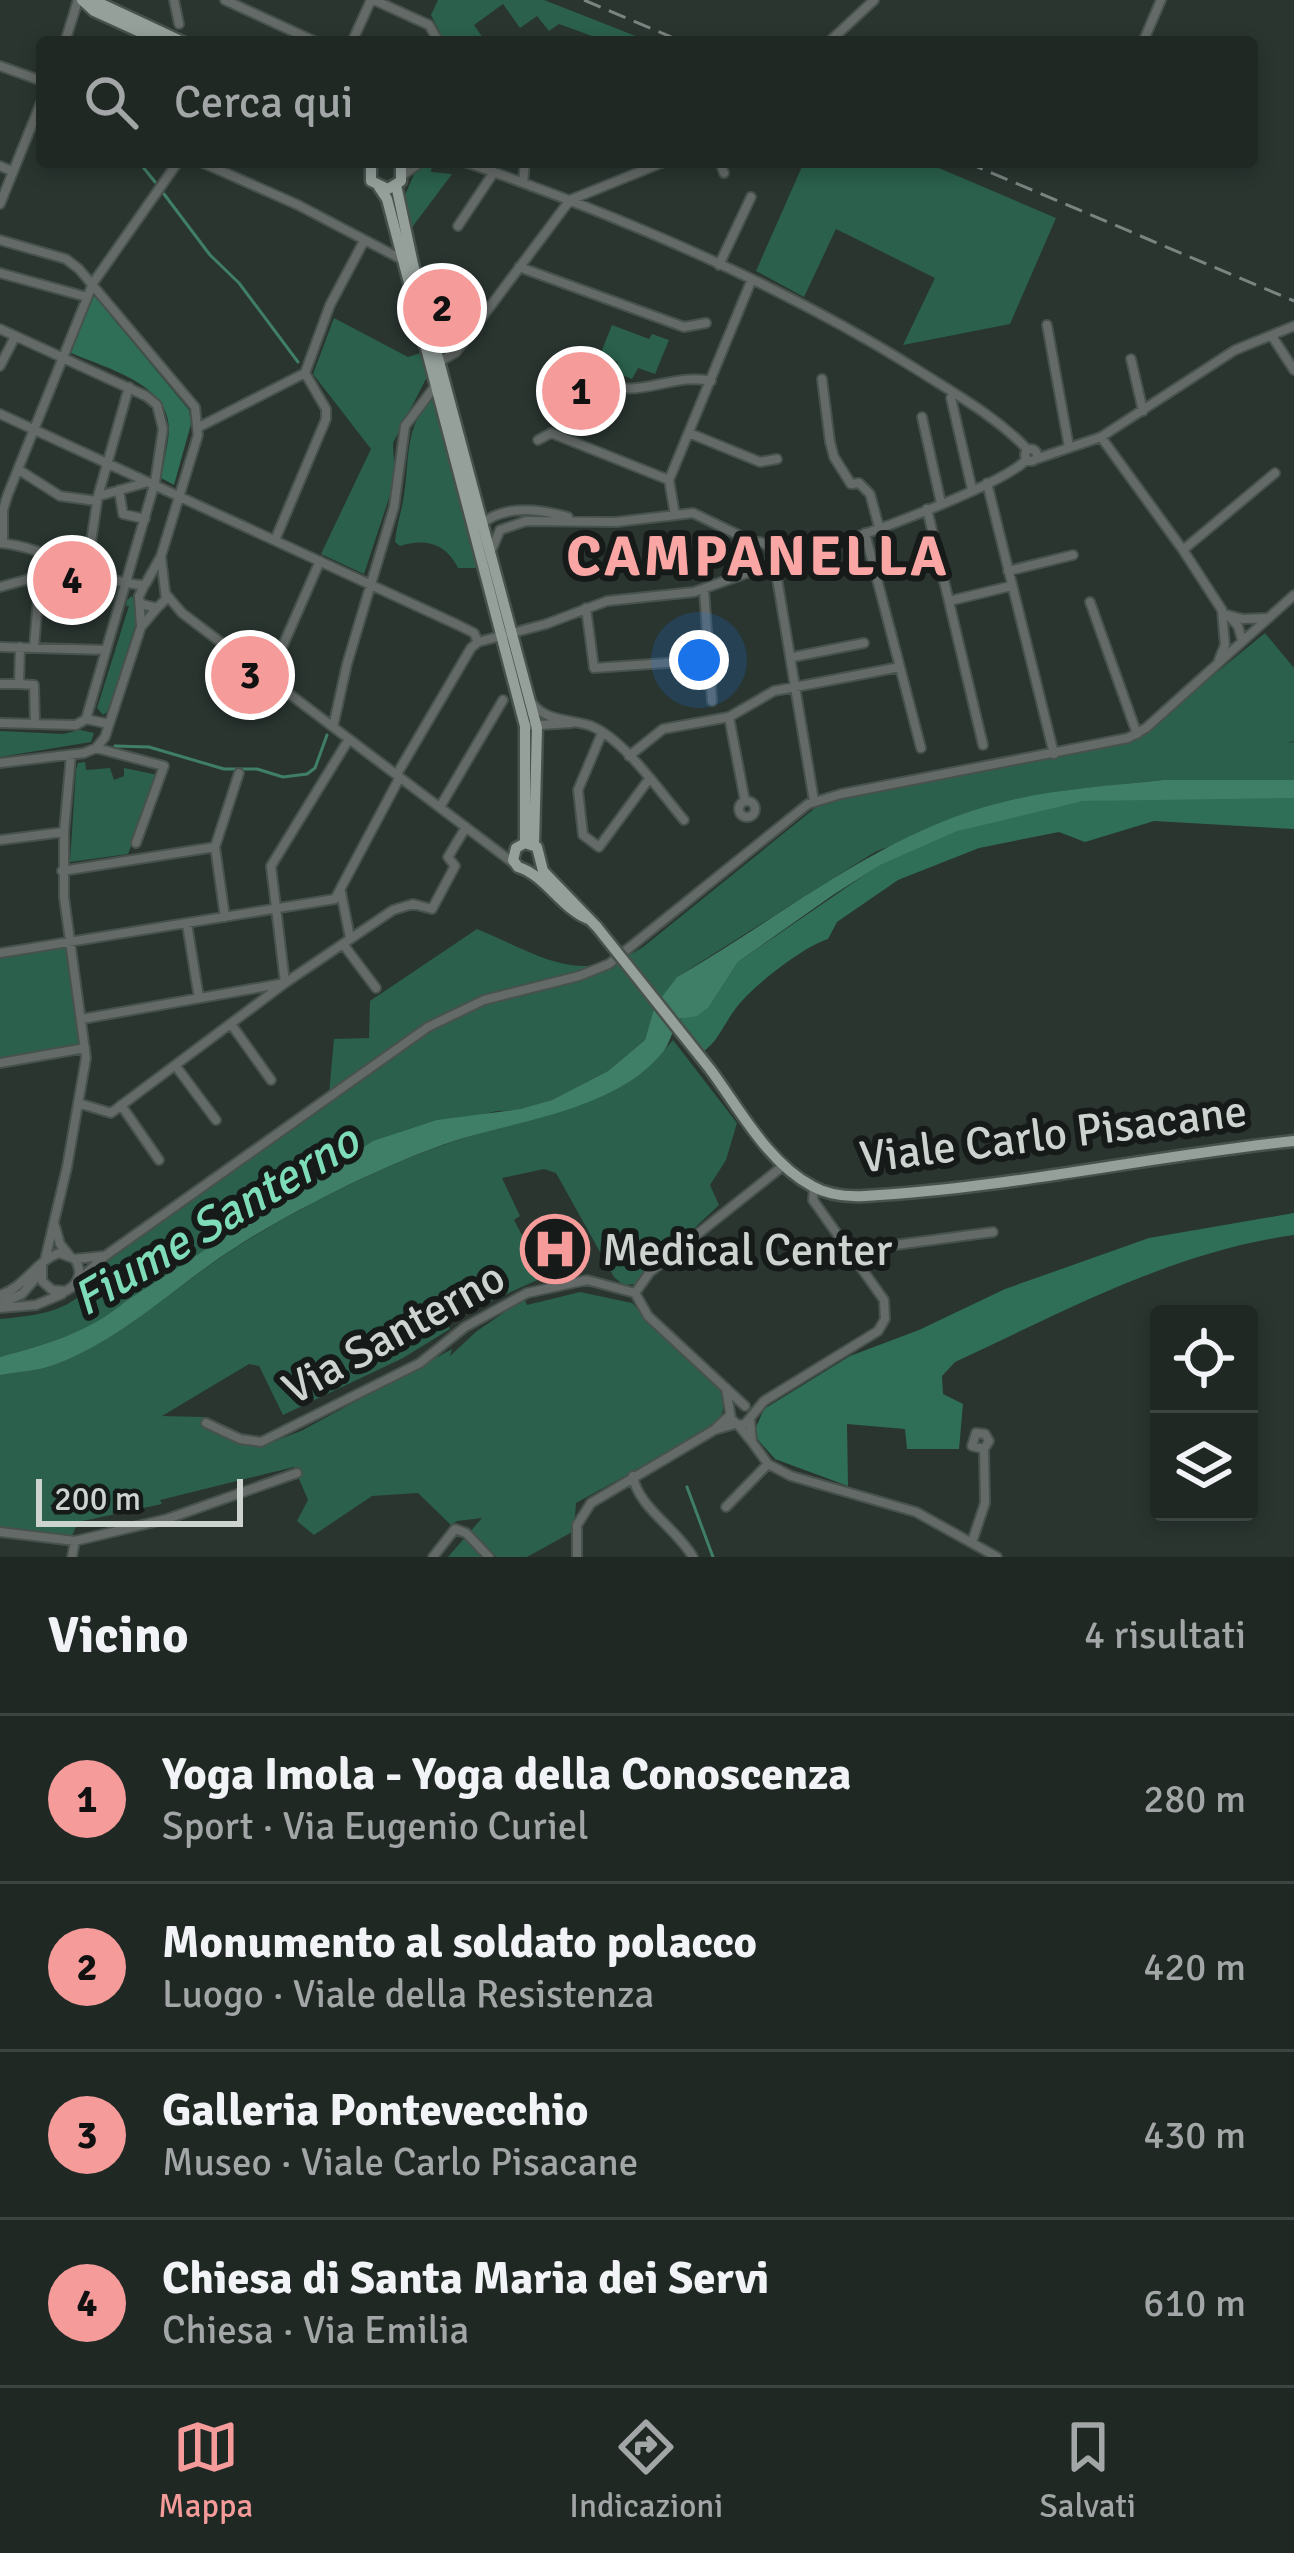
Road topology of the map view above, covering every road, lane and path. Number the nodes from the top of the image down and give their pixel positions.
1 (80, 0) edge
2 (93, 0) edge
3 (174, 0) edge
4 (225, 0) edge
5 (373, 0) edge
6 (874, 0) edge
7 (1161, 0) edge
8 (179, 24) dead end
9 (67, 36) edge
10 (149, 36) edge
11 (170, 36) edge
12 (303, 36) edge
13 (355, 36) edge
14 (436, 36) edge
15 (836, 36) edge
16 (1146, 36) edge
17 (0, 66) edge
18 (36, 79) edge
19 (36, 114) edge
20 (0, 166) edge
21 (174, 168) edge
22 (215, 168) edge
23 (369, 168) edge
24 (482, 168) edge
25 (525, 168) edge
26 (649, 168) edge
27 (722, 168) edge
28 (12, 171) junction
29 (494, 172) junction
30 (724, 173) dead end
31 (400, 174) edge
32 (524, 183) junction
33 (379, 188) junction
34 (751, 197) dead end
35 (570, 200) junction
36 (0, 204) edge
37 (458, 226) dead end
38 (395, 233) junction
39 (0, 240) edge
40 (364, 241) junction
41 (378, 248) junction
42 (403, 260) junction
43 (719, 265) junction
44 (518, 267) junction
45 (0, 272) edge
46 (430, 274) dead end
47 (752, 279) junction
48 (93, 283) junction
49 (87, 297) junction
50 (486, 312) junction
51 (706, 322) dead end
52 (1047, 325) dead end
53 (1294, 326) edge
54 (0, 329) edge
55 (1272, 335) junction
56 (15, 337) junction
57 (61, 358) junction
58 (1131, 359) dead end
59 (439, 362) junction
60 (0, 366) edge
61 (1294, 370) edge
62 (305, 373) junction
63 (822, 379) dead end
64 (711, 381) junction
65 (436, 385) junction
66 (129, 387) junction
67 (581, 388) dead end
68 (951, 398) dead end
69 (1142, 412) junction
70 (0, 414) edge
71 (922, 417) dead end
72 (200, 427) junction
73 (35, 430) junction
74 (689, 433) junction
75 (1101, 437) junction
76 (538, 440) dead end
77 (1069, 447) junction
78 (1032, 455) junction
79 (778, 459) dead end
80 (107, 461) junction
81 (19, 470) junction
82 (1275, 473) dead end
83 (669, 480) junction
84 (153, 482) junction
85 (987, 483) junction
86 (972, 489) junction
87 (118, 490) junction
88 (179, 496) junction
89 (97, 498) junction
90 (941, 503) junction
91 (927, 509) junction
92 (675, 515) junction
93 (146, 519) junction
94 (480, 520) junction
95 (575, 520) junction
96 (880, 527) junction
97 (865, 533) junction
98 (735, 534) junction
99 (274, 540) junction
100 (753, 542) junction
101 (2, 543) edge
102 (770, 548) junction
103 (1184, 550) junction
104 (46, 553) junction
105 (798, 554) junction
106 (745, 555) junction
107 (1073, 555) dead end
108 (161, 556) junction
109 (489, 556) junction
110 (320, 561) junction
111 (769, 563) junction
112 (87, 568) junction
113 (1008, 572) junction
114 (40, 576) junction
115 (733, 579) junction
116 (145, 584) junction
117 (372, 585) junction
118 (1012, 586) junction
119 (0, 587) edge
120 (125, 587) junction
121 (164, 590) junction
122 (704, 590) junction
123 (1294, 595) edge
124 (140, 600) junction
125 (949, 601) junction
126 (1090, 602) dead end
127 (159, 607) junction
128 (586, 608) junction
129 (182, 614) junction
130 (1225, 617) junction
131 (1267, 618) junction
132 (141, 627) junction
133 (506, 633) junction
134 (1242, 640) junction
135 (478, 642) junction
136 (864, 644) dead end
137 (0, 647) edge
138 (20, 647) junction
139 (34, 647) junction
140 (107, 650) junction
141 (793, 657) junction
142 (708, 660) junction
143 (1217, 663) junction
144 (900, 667) junction
145 (265, 675) junction
146 (0, 684) edge
147 (19, 684) junction
148 (798, 687) junction
149 (528, 697) junction
150 (502, 700) dead end
151 (712, 701) dead end
152 (729, 717) junction
153 (556, 718) junction
154 (86, 719) junction
155 (0, 723) edge
156 (573, 723) junction
157 (35, 724) junction
158 (109, 724) junction
159 (532, 725) junction
160 (333, 727) junction
161 (602, 733) junction
162 (1136, 734) junction
163 (349, 739) junction
164 (983, 745) dead end
165 (96, 748) junction
166 (921, 748) dead end
167 (1054, 754) junction
168 (71, 755) junction
169 (629, 756) junction
170 (0, 763) edge
171 (239, 773) dead end
172 (399, 776) junction
173 (649, 779) junction
174 (745, 801) dead end
175 (814, 801) junction
176 (440, 807) junction
177 (684, 820) dead end
178 (466, 827) junction
179 (64, 832) junction
180 (0, 840) edge
181 (136, 843) dead end
182 (489, 844) junction
183 (215, 847) junction
184 (529, 848) junction
185 (523, 868) junction
186 (62, 871) junction
187 (341, 890) junction
188 (551, 892) junction
189 (571, 897) junction
190 (277, 909) junction
191 (225, 917) junction
192 (592, 923) junction
193 (187, 924) junction
194 (346, 941) junction
195 (68, 942) junction
196 (0, 952) edge
197 (285, 983) junction
198 (376, 988) dead end
199 (199, 998) junction
200 (82, 1019) junction
201 (231, 1024) junction
202 (86, 1048) junction
203 (0, 1063) edge
204 (176, 1065) junction
205 (271, 1080) dead end
206 (78, 1103) junction
207 (121, 1105) junction
208 (216, 1120) dead end
209 (1294, 1141) edge
210 (159, 1160) dead end
211 (783, 1166) junction
212 (814, 1188) junction
213 (55, 1225) junction
214 (993, 1232) dead end
215 (850, 1251) junction
216 (105, 1256) junction
217 (72, 1257) junction
218 (42, 1265) junction
219 (74, 1285) junction
220 (635, 1293) junction
221 (0, 1302) edge
222 (726, 1388) junction
223 (748, 1412) junction
224 (734, 1418) junction
225 (206, 1423) dead end
226 (752, 1442) junction
227 (984, 1449) dead end
228 (768, 1464) junction
229 (297, 1473) dead end
230 (633, 1476) junction
231 (726, 1507) dead end
232 (0, 1532) edge
233 (75, 1540) junction
234 (972, 1542) junction
235 (72, 1557) edge
236 (433, 1557) edge
237 (489, 1557) edge
238 (577, 1557) edge
239 (693, 1557) edge
240 (997, 1557) edge

1 - 9 street
1 - 10 main road
2 - 11 main road
3 - 8 street
4 - 12 street
5 - 13 street
5 - 14 street
6 - 15 street
7 - 16 street
17 - 18 street
19 - 28 street
20 - 28 street
21 - 48 street
22 - 40 street
23 - 33 main road
24 - 29 street
25 - 32 street
26 - 35 street
27 - 30 street
28 - 36 street
29 - 32 street
29 - 37 street
31 - 33 main road
31 - 59 main road
32 - 35 street
33 - 38 main road
34 - 43 street
35 - 43 street
35 - 44 street
38 - 41 street
38 - 42 main road
39 - 48 street
40 - 41 street
40 - 62 street
41 - 42 street
42 - 65 main road
43 - 47 street
44 - 50 street
44 - 51 street
45 - 49 street
46 - 50 street
47 - 64 street
47 - 78 street
48 - 49 street
48 - 72 street
49 - 57 street
50 - 59 street
52 - 77 street
53 - 55 street
54 - 56 street
55 - 61 street
55 - 69 street
56 - 57 street
56 - 60 street
57 - 66 street
57 - 73 street
58 - 69 street
59 - 94 main road
62 - 72 street
62 - 99 street
63 - 96 street
64 - 67 street
64 - 74 street
65 - 94 main road
65 - 117 street
66 - 80 street
66 - 84 street
68 - 86 street
69 - 75 street
70 - 73 street
71 - 90 street
72 - 88 street
73 - 80 street
73 - 81 street
74 - 79 street
74 - 83 street
75 - 77 street
75 - 103 street
76 - 83 street
77 - 78 street
78 - 85 street
80 - 84 street
80 - 89 street
81 - 89 street
81 - 101 street
82 - 103 street
83 - 92 street
84 - 87 street
84 - 88 street
84 - 93 street
85 - 86 street
85 - 113 street
86 - 90 street
87 - 89 street
87 - 93 street
88 - 99 street
88 - 108 street
89 - 112 street
90 - 91 street
91 - 96 street
91 - 125 street
92 - 95 street
92 - 98 street
93 - 120 street
94 - 95 street
94 - 109 main road
94 - 133 main road
95 - 109 street
96 - 97 street
97 - 105 street
97 - 144 street
98 - 100 street
98 - 106 street
99 - 110 street
100 - 102 street
100 - 106 street
101 - 104 street, Viale Carlo Pisacane
102 - 105 street
102 - 111 street
103 - 130 street
104 - 112 street, Viale Carlo Pisacane
104 - 114 street
105 - 111 street
106 - 111 street
106 - 115 street
107 - 113 street
108 - 116 street
108 - 121 street
109 - 133 main road
110 - 117 street
110 - 145 street
111 - 115 street
111 - 141 street
112 - 120 street, Viale Carlo Pisacane
113 - 118 street
114 - 119 street
114 - 139 street
115 - 122 street
116 - 120 street
116 - 121 street
116 - 124 street
117 - 135 street
117 - 160 street
118 - 125 street
118 - 167 street
120 - 124 street, Viale Carlo Pisacane
120 - 140 street
121 - 127 street
121 - 129 street, Viale Carlo Pisacane
122 - 128 street
122 - 142 street
123 - 131 street
124 - 127 street, Viale Carlo Pisacane
124 - 132 street
125 - 164 street
126 - 162 street
127 - 129 street, Viale Carlo Pisacane
127 - 132 street
128 - 133 street
128 - 142 street
129 - 145 street, Viale Carlo Pisacane
130 - 131 street
130 - 134 street
130 - 143 street
131 - 134 street
132 - 158 street
133 - 135 street
133 - 149 main road
133 - 159 main road
134 - 143 street
135 - 172 street
136 - 141 street
137 - 138 street
138 - 139 street
138 - 147 street
139 - 140 street
140 - 154 street
141 - 148 street
142 - 151 street
143 - 162 street
144 - 148 street
144 - 166 street
145 - 160 street, Viale Carlo Pisacane
146 - 147 street
147 - 157 street
148 - 152 street
148 - 175 street
149 - 153 street
149 - 159 main road
150 - 176 street
152 - 169 street
152 - 174 street
153 - 156 street
153 - 159 street
154 - 157 street
154 - 158 street
155 - 157 street
156 - 159 street
156 - 161 street
158 - 165 street
159 - 184 main road
160 - 163 street, Viale Carlo Pisacane
161 - 169 street
161 - 173 street
162 - 167 street
163 - 172 street, Viale Carlo Pisacane
163 - 190 street
165 - 168 street
165 - 181 street
167 - 175 street
168 - 170 street
168 - 179 street
169 - 173 street
171 - 183 street
172 - 176 street, Viale Carlo Pisacane
172 - 187 street
173 - 177 street
175 - 216 street
176 - 178 street, Viale Carlo Pisacane
178 - 182 street, Viale Carlo Pisacane
178 - 194 street
179 - 180 street
179 - 186 street
182 - 184 street, Viale Carlo Pisacane
182 - 185 street, Viale Carlo Pisacane
183 - 186 street
183 - 191 street
184 - 185 main road
184 - 185 main road
184 - 189 main road, Viale Carlo Pisacane
185 - 188 main road, Viale Carlo Pisacane
186 - 195 street
187 - 190 street
187 - 194 street
188 - 189 main road
188 - 192 main road, Viale Carlo Pisacane
189 - 192 main road, Viale Carlo Pisacane
190 - 191 street
190 - 197 street
191 - 193 street
192 - 211 main road, Viale Carlo Pisacane, bridge
193 - 195 street
193 - 199 street
194 - 197 street
194 - 198 street
195 - 196 street
195 - 200 street
197 - 199 street
197 - 201 street
199 - 200 street
200 - 202 street
201 - 204 street
201 - 205 street
202 - 203 street
202 - 206 street
204 - 207 street
204 - 208 street
206 - 207 street
206 - 213 street
207 - 210 street
209 - 212 main road, Viale Carlo Pisacane
211 - 212 main road, Viale Carlo Pisacane
211 - 220 street
212 - 215 street
213 - 217 street
213 - 218 street
214 - 215 street
215 - 223 street
216 - 217 street
216 - 219 street
217 - 218 street
217 - 219 street
218 - 219 street
218 - 221 street
219 - 221 street
220 - 222 street
220 - 225 street, Via Santerno
222 - 223 street
222 - 224 street
223 - 224 street
223 - 224 street
223 - 226 street
224 - 226 street
224 - 230 street
226 - 228 street
227 - 234 street
228 - 231 street
228 - 234 street
229 - 233 street
230 - 238 street
230 - 239 street
232 - 233 street
233 - 235 street
234 - 240 street
236 - 237 street

